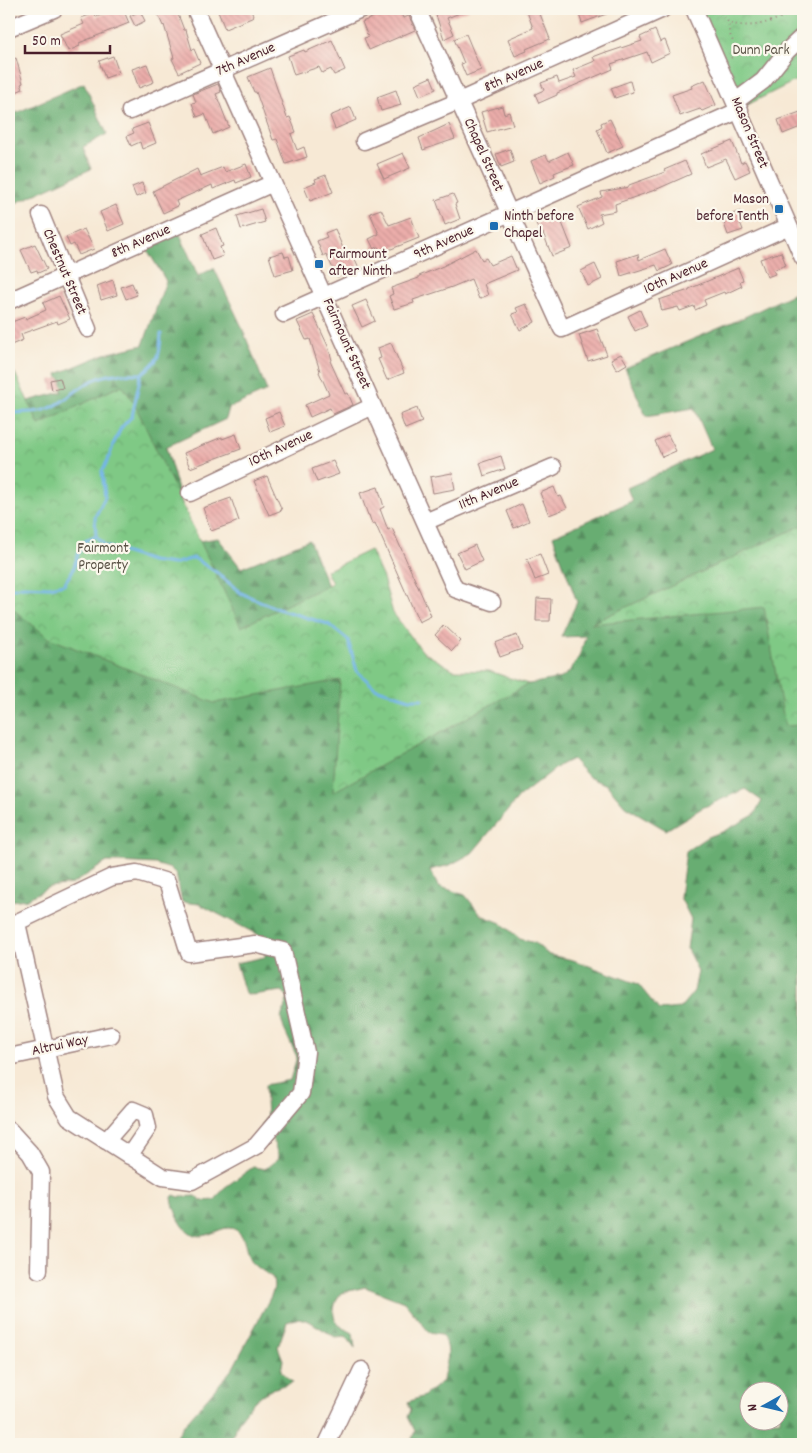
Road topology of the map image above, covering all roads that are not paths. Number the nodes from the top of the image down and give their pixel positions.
1 (54, 9) edge
2 (195, 9) edge
3 (361, 9) edge
4 (418, 9) edge
5 (663, 9) edge
6 (694, 9) edge
7 (9, 28) edge
8 (803, 36) edge
9 (223, 70) junction
10 (459, 101) junction
11 (738, 106) junction
12 (130, 111) dead end
13 (364, 141) dead end
14 (273, 183) junction
15 (40, 215) dead end
16 (509, 215) junction
17 (789, 226) junction
18 (803, 258) edge
19 (66, 276) junction
20 (325, 296) junction
21 (9, 301) edge
22 (284, 314) dead end
23 (562, 328) joint
24 (88, 329) dead end
25 (373, 406) junction
26 (553, 467) dead end
27 (190, 493) dead end
28 (425, 522) junction
29 (492, 602) dead end
30 (13, 924) edge
31 (111, 1035) dead end
32 (45, 1049) junction
33 (9, 1057) edge
34 (9, 1130) edge
35 (106, 1141) junction
36 (129, 1156) junction
37 (39, 1270) dead end
38 (362, 1370) dead end
39 (327, 1444) edge

1 - 7 street
2 - 9 street, Fairmount Street
3 - 9 street, 7th Avenue
4 - 10 street, Chapel Street
5 - 10 street, 8th Avenue
6 - 11 street, Mason Street
8 - 11 street, 9th Avenue
9 - 12 street, 7th Avenue
9 - 14 street, Fairmount Street
10 - 13 street, 8th Avenue
10 - 16 street, Chapel Street
11 - 16 street, 9th Avenue
11 - 17 street, Mason Street
14 - 19 street, 8th Avenue
14 - 20 street, Fairmount Street
15 - 19 street, Chestnut Street
16 - 20 street, 9th Avenue
16 - 23 street, Chapel Street
17 - 18 street, Mason Street
17 - 23 street, 10th Avenue
19 - 21 street, 8th Avenue
19 - 24 street, Chestnut Street
20 - 22 street, 9th Avenue
20 - 25 street, Fairmount Street
25 - 27 street, 10th Avenue
25 - 28 street, Fairmount Street
26 - 28 street, 11th Avenue
28 - 29 street, Fairmount Street
30 - 32 street
30 - 36 street
31 - 32 street, Altrui Way
32 - 33 street, Altrui Way
32 - 35 street
34 - 37 street
35 - 36 street
35 - 36 street
38 - 39 street

